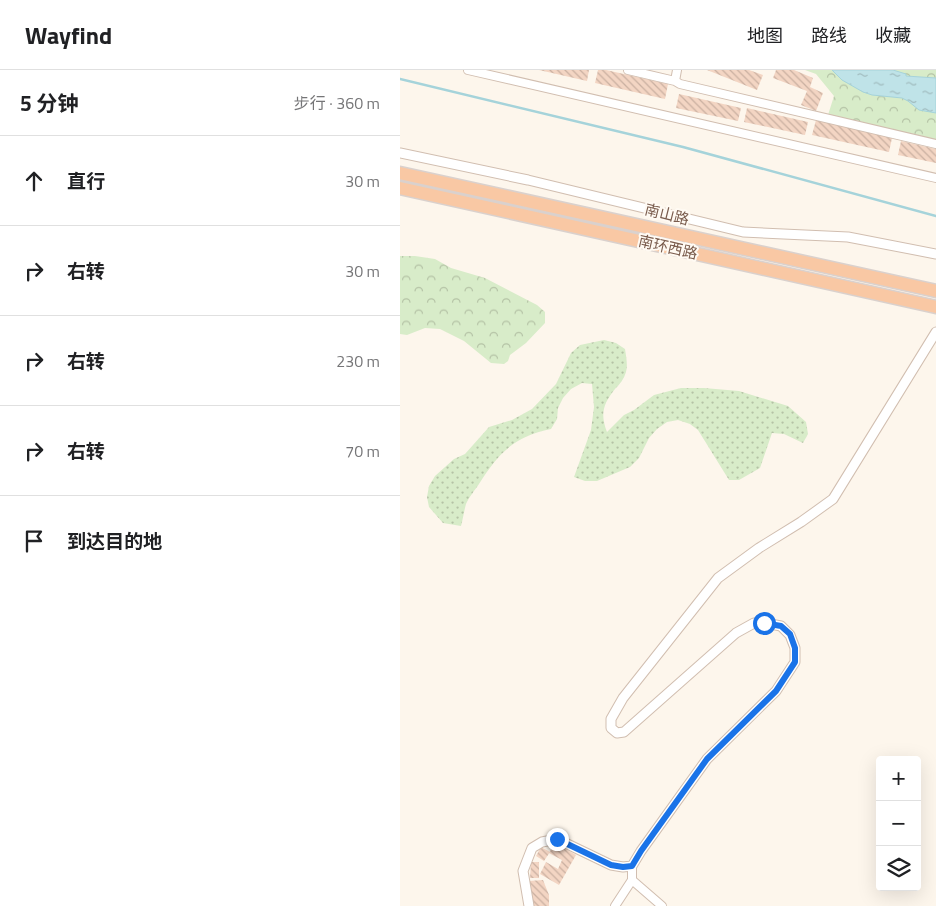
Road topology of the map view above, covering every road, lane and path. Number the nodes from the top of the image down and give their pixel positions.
1 (468, 70) edge
2 (628, 70) edge
3 (677, 70) edge
4 (675, 81) junction
5 (936, 144) edge
6 (400, 153) edge
7 (400, 173) edge
8 (936, 178) edge
9 (400, 188) edge
10 (936, 254) edge
11 (936, 291) edge
12 (936, 307) edge
13 (936, 332) edge
14 (632, 866) junction
15 (632, 880) junction
16 (529, 906) edge
17 (615, 906) edge
18 (662, 906) edge

1 - 8 street
2 - 4 street
3 - 4 street
4 - 5 street
6 - 10 street, 南山路
7 - 11 highway, 南环西路
9 - 12 highway, 南环西路
13 - 14 street
14 - 15 street
14 - 16 street
15 - 17 street
15 - 18 street

